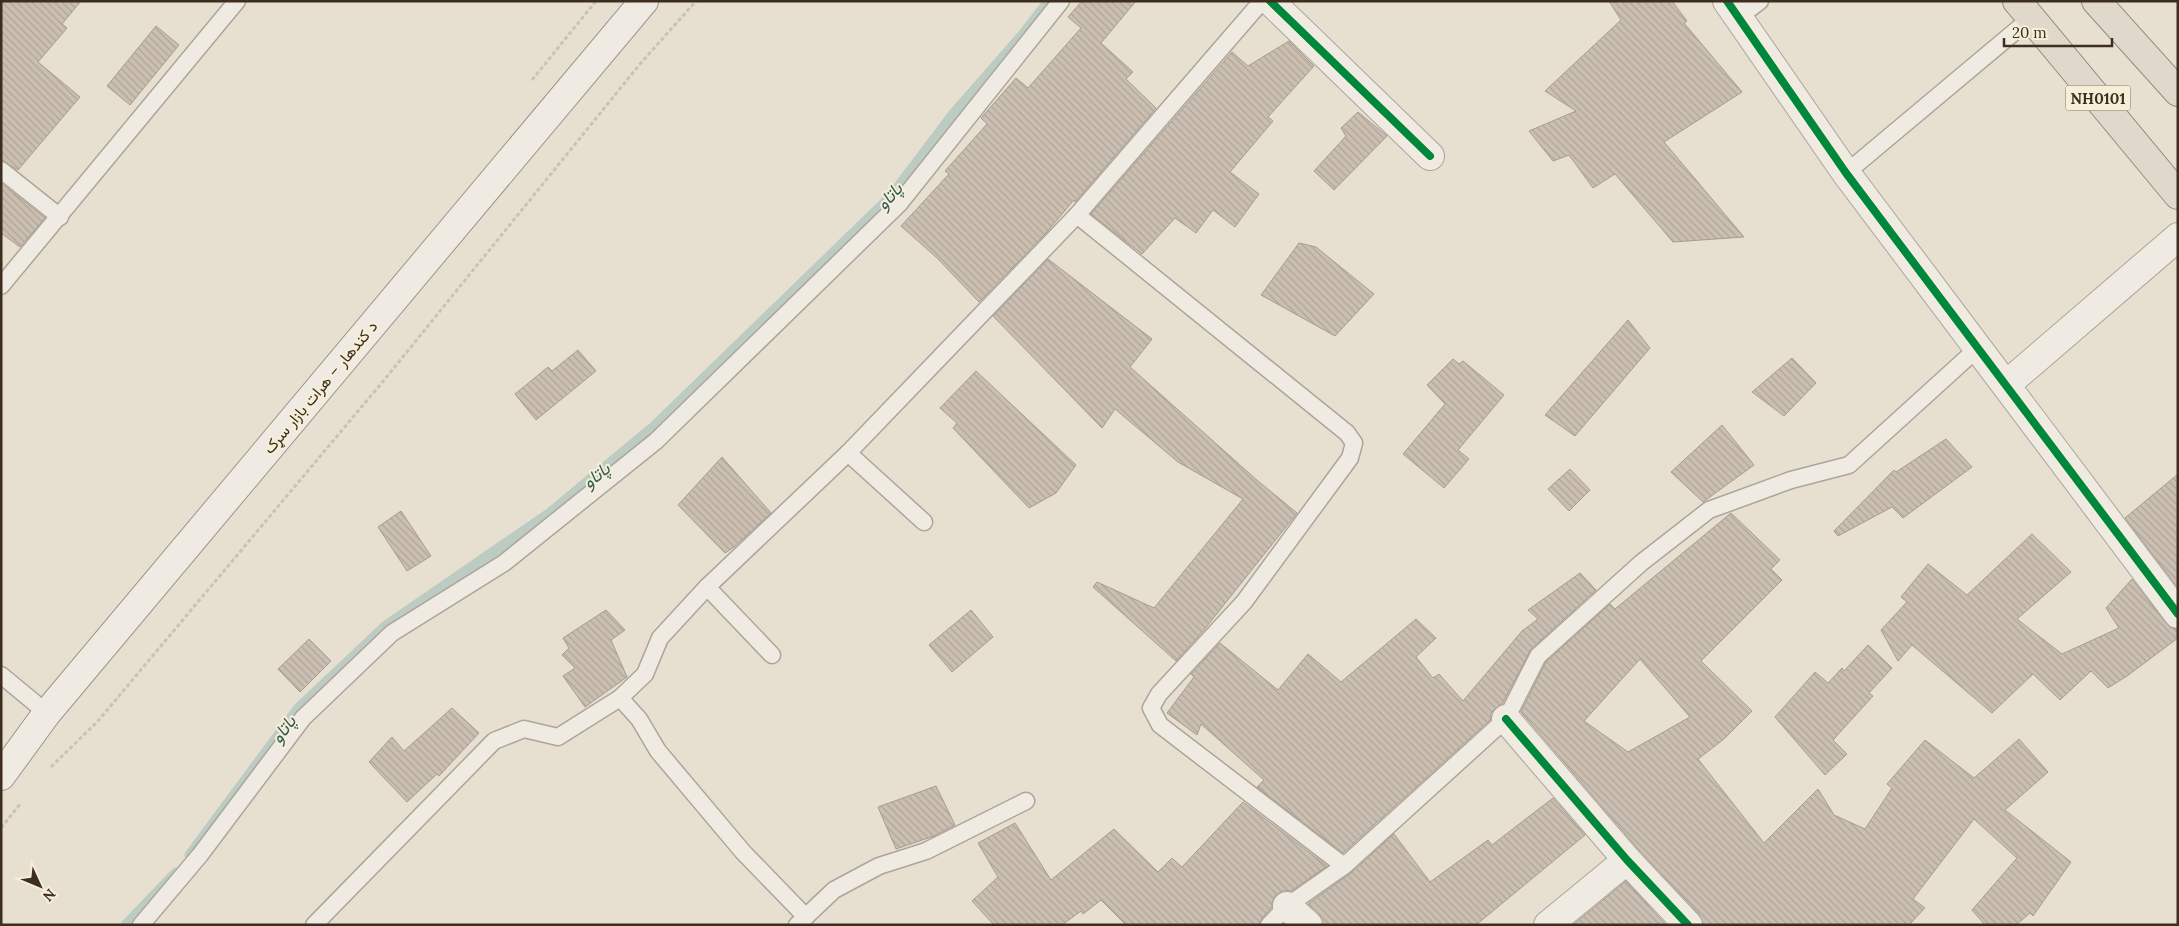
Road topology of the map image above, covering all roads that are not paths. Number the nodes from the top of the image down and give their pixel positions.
1 (237, 1) edge
2 (644, 1) edge
3 (1061, 1) edge
4 (1262, 1) edge
5 (1270, 1) edge
6 (1760, 1) edge
7 (2096, 1) edge
8 (1732, 10) edge
9 (2024, 10) edge
10 (2178, 92) edge
11 (1430, 156) dead end
12 (1, 170) edge
13 (1846, 173) junction
14 (2178, 195) edge
15 (1077, 215) junction
16 (60, 217) junction
17 (2178, 237) edge
18 (1, 286) edge
19 (1979, 346) junction
20 (2006, 384) junction
21 (848, 453) junction
22 (924, 522) dead end
23 (708, 587) junction
24 (2178, 614) edge
25 (772, 655) dead end
26 (1, 675) edge
27 (620, 698) junction
28 (47, 713) junction
29 (1506, 718) junction
30 (1, 776) edge
31 (1026, 801) dead end
32 (1627, 860) junction
33 (1344, 866) junction
34 (1278, 915) edge
35 (802, 921) edge
36 (141, 925) edge
37 (314, 925) edge
38 (1308, 925) edge
39 (1548, 925) edge
40 (1688, 925) edge

1 - 16 lane
2 - 28 street, د کندهار – هرات بازار سړک
3 - 36 lane
4 - 15 lane
5 - 11 street
6 - 8 lane
7 - 10 highway
8 - 13 street
9 - 13 lane
9 - 14 highway, NH0101
12 - 16 lane
13 - 19 street
15 - 21 lane
15 - 33 lane
16 - 18 lane
17 - 20 street
19 - 20 street
19 - 29 lane
20 - 24 street
21 - 22 lane
21 - 23 lane
23 - 25 lane
23 - 27 lane
26 - 28 lane
27 - 35 lane
27 - 37 lane
28 - 30 street, د کندهار – هرات بازار سړک
29 - 32 street
29 - 33 lane
31 - 35 lane
32 - 39 street
32 - 40 street
33 - 34 lane
34 - 38 street

